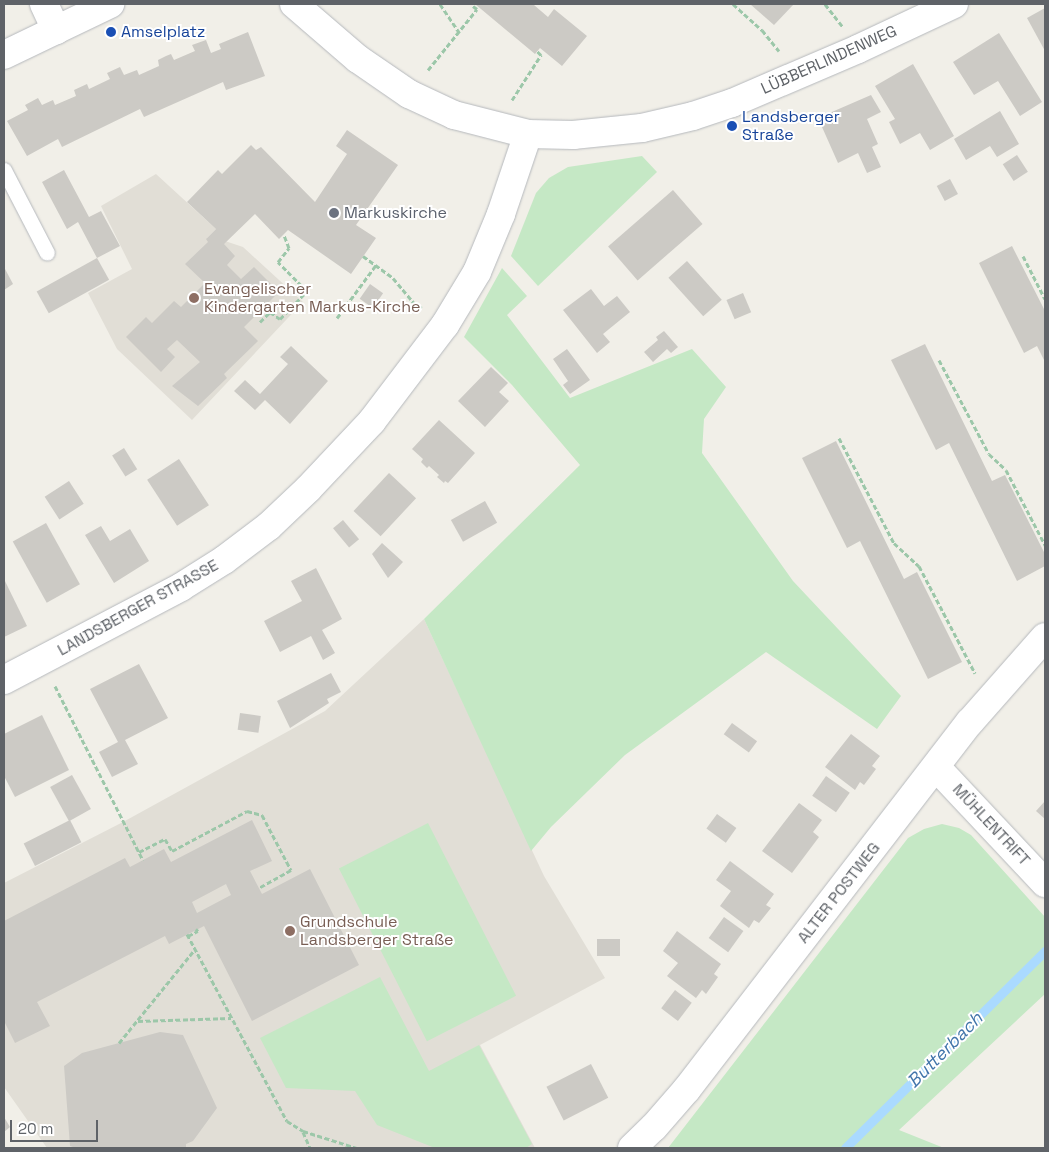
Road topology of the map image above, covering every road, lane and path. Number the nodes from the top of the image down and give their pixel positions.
1 (44, 4) edge
2 (110, 4) edge
3 (440, 4) edge
4 (734, 4) edge
5 (954, 4) edge
6 (300, 5) edge
7 (473, 6) dead end
8 (56, 30) junction
9 (459, 32) junction
10 (537, 51) dead end
11 (4, 55) edge
12 (798, 75) junction
13 (408, 94) junction
14 (496, 126) junction
15 (528, 134) junction
16 (4, 170) edge
17 (284, 235) dead end
18 (47, 253) dead end
19 (363, 256) dead end
20 (1023, 256) dead end
21 (376, 265) junction
22 (1045, 299) edge
23 (337, 318) dead end
24 (260, 322) dead end
25 (445, 325) junction
26 (939, 360) dead end
27 (839, 438) dead end
28 (1045, 545) edge
29 (1045, 637) edge
30 (42, 661) junction
31 (4, 680) edge
32 (989, 700) junction
33 (936, 768) junction
34 (139, 852) junction
35 (143, 860) dead end
36 (1045, 883) edge
37 (259, 888) dead end
38 (196, 929) dead end
39 (195, 949) junction
40 (232, 1018) junction
41 (137, 1021) junction
42 (118, 1043) dead end
43 (303, 1131) junction
44 (310, 1148) edge
45 (357, 1148) edge
46 (632, 1148) edge

1 - 8 street
2 - 8 street
3 - 9 path
4 - 12 path
5 - 12 street, LÜBBERLINDENWEG
6 - 13 street, LÜBBERLINDENWEG
7 - 9 path
8 - 11 street
9 - 13 path
10 - 14 path
12 - 15 street, LÜBBERLINDENWEG
13 - 14 street, LÜBBERLINDENWEG
14 - 15 street, LÜBBERLINDENWEG
15 - 25 street, LANDSBERGER STRASSE
16 - 18 lane
17 - 24 path
19 - 21 path
20 - 22 path
21 - 23 path
21 - 25 path
25 - 30 street, LANDSBERGER STRASSE
26 - 28 path
27 - 32 path
29 - 32 street, ALTER POSTWEG
30 - 31 street, LANDSBERGER STRASSE
30 - 34 path
32 - 33 street, ALTER POSTWEG
33 - 36 street, MÜHLENTRIFT
33 - 46 street, ALTER POSTWEG
34 - 35 path
34 - 37 path
38 - 39 path
39 - 40 path
39 - 41 path
40 - 41 path
40 - 43 path
41 - 42 path
43 - 44 path
43 - 45 path

